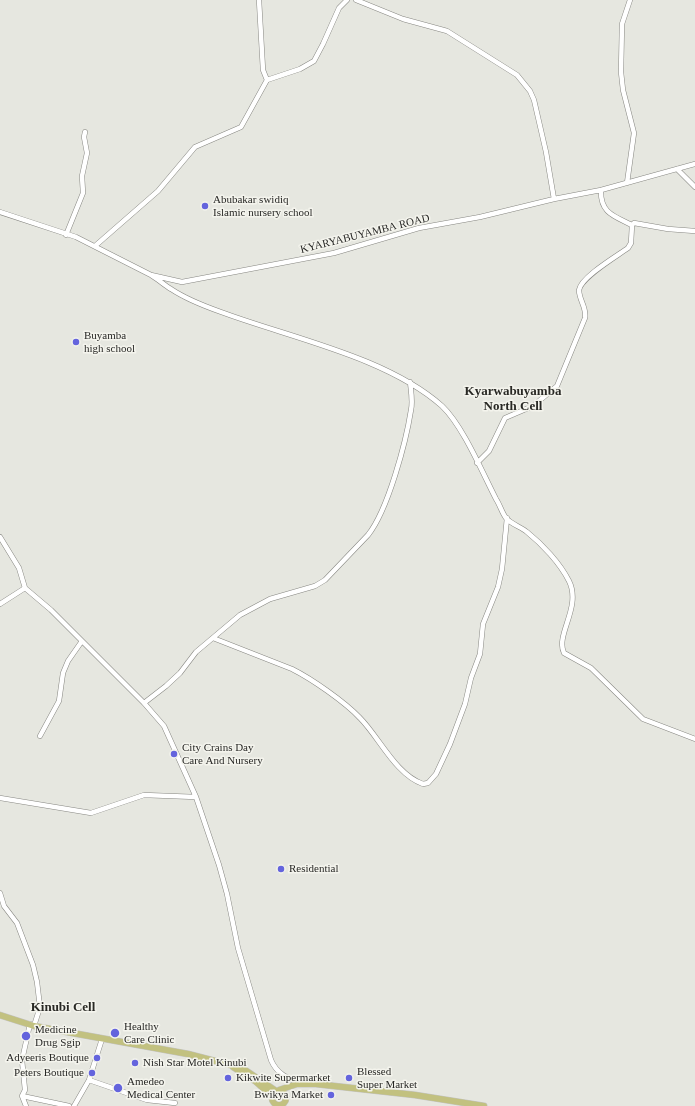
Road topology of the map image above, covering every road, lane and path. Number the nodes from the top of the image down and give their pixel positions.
1 (259, 0) edge
2 (347, 0) edge
3 (356, 0) edge
4 (630, 0) edge
5 (267, 80) junction
6 (85, 132) dead end
7 (695, 164) edge
8 (678, 169) junction
9 (627, 182) junction
10 (695, 187) edge
11 (601, 190) junction
12 (554, 199) junction
13 (0, 212) edge
14 (632, 225) junction
15 (695, 231) edge
16 (66, 235) junction
17 (95, 246) junction
18 (151, 275) junction
19 (410, 382) junction
20 (477, 463) junction
21 (506, 518) junction
22 (0, 537) edge
23 (25, 588) junction
24 (0, 604) edge
25 (213, 638) junction
26 (82, 641) junction
27 (144, 703) junction
28 (40, 736) dead end
29 (695, 739) edge
30 (196, 797) junction
31 (0, 798) edge
32 (0, 893) edge
33 (0, 1015) edge
34 (32, 1025) junction
35 (102, 1039) junction
36 (89, 1080) junction
37 (300, 1085) junction
38 (276, 1092) junction
39 (22, 1096) junction
40 (286, 1098) junction
41 (175, 1104) dead end
42 (26, 1106) edge
43 (69, 1106) edge
44 (74, 1106) edge
45 (280, 1106) edge
46 (291, 1106) edge
47 (484, 1106) edge

1 - 5 street
2 - 5 street
3 - 12 street
4 - 9 street
5 - 17 street
6 - 16 street
7 - 8 street, KYARYABUYAMBA ROAD
8 - 9 street, KYARYABUYAMBA ROAD
8 - 10 street
9 - 11 street, KYARYABUYAMBA ROAD
11 - 12 street, KYARYABUYAMBA ROAD
11 - 14 street
12 - 18 street, KYARYABUYAMBA ROAD
13 - 16 street, KYARYABUYAMBA ROAD
14 - 15 street
14 - 20 street
16 - 17 street, KYARYABUYAMBA ROAD
17 - 18 street, KYARYABUYAMBA ROAD
18 - 19 street
19 - 20 street
19 - 25 street
20 - 21 street
21 - 25 street
21 - 29 street
22 - 23 street
23 - 24 street
23 - 26 street
25 - 27 street
26 - 27 street
26 - 28 street
27 - 30 street
30 - 31 street
30 - 37 street
32 - 34 street
33 - 34 main road
34 - 35 main road
34 - 39 street
35 - 36 street
35 - 38 main road
36 - 41 street
36 - 44 street
37 - 38 main road
37 - 40 main road
37 - 47 main road
38 - 40 main road
38 - 45 main road
39 - 42 street
39 - 43 street
40 - 45 main road
40 - 46 main road

